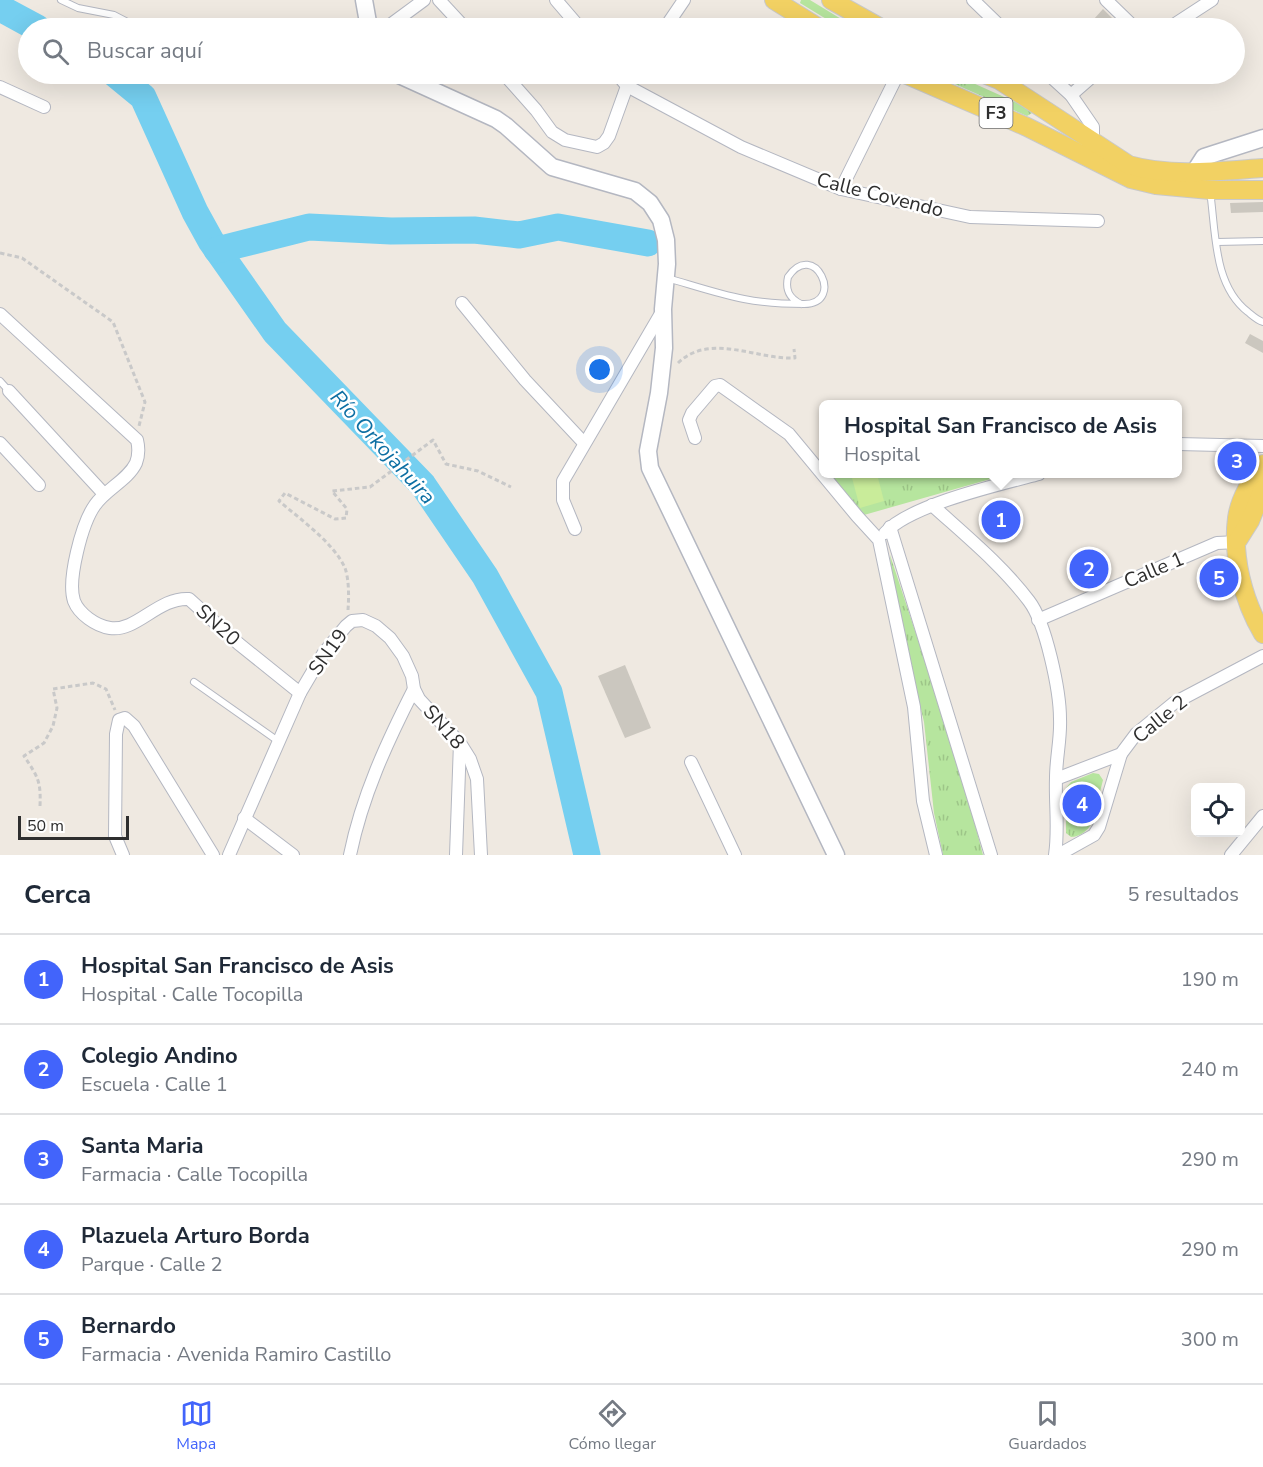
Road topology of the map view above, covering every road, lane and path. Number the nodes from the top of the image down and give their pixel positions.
1 (61, 0) edge
2 (364, 0) edge
3 (424, 0) edge
4 (440, 0) edge
5 (556, 0) edge
6 (684, 0) edge
7 (774, 0) edge
8 (831, 0) edge
9 (973, 0) edge
10 (1106, 0) edge
11 (1212, 0) edge
12 (120, 18) edge
13 (367, 18) edge
14 (400, 18) edge
15 (456, 18) edge
16 (571, 18) edge
17 (672, 18) edge
18 (803, 18) edge
19 (860, 18) edge
20 (992, 18) edge
21 (1125, 18) edge
22 (1184, 18) edge
23 (419, 84) edge
24 (513, 84) edge
25 (893, 84) edge
26 (928, 84) edge
27 (1004, 84) edge
28 (1059, 84) edge
29 (1084, 84) edge
30 (627, 86) joint
31 (0, 87) edge
32 (1071, 95) junction
33 (44, 107) dead end
34 (1263, 138) edge
35 (1089, 149) junction
36 (1263, 168) edge
37 (1236, 170) junction
38 (1195, 171) junction
39 (841, 189) junction
40 (1210, 190) junction
41 (1263, 190) edge
42 (1098, 221) dead end
43 (1263, 241) edge
44 (1217, 242) junction
45 (0, 253) edge
46 (667, 278) junction
47 (462, 303) dead end
48 (801, 304) junction
49 (663, 309) junction
50 (0, 314) edge
51 (1263, 322) edge
52 (794, 349) dead end
53 (674, 369) dead end
54 (0, 381) edge
55 (9, 391) joint
56 (695, 438) dead end
57 (136, 440) junction
58 (0, 443) edge
59 (584, 444) junction
60 (1182, 444) edge
61 (1263, 446) edge
62 (1263, 464) edge
63 (819, 470) edge
64 (825, 478) edge
65 (1025, 478) edge
66 (39, 485) dead end
67 (511, 487) dead end
68 (1263, 489) edge
69 (104, 494) junction
70 (932, 505) junction
71 (890, 527) junction
72 (575, 529) dead end
73 (879, 540) junction
74 (1238, 542) junction
75 (363, 620) joint
76 (1038, 620) junction
77 (346, 626) junction
78 (1261, 628) edge
79 (1263, 656) edge
80 (194, 682) dead end
81 (414, 689) junction
82 (300, 693) junction
83 (119, 720) junction
84 (278, 741) junction
85 (460, 744) junction
86 (1120, 754) junction
87 (691, 762) dead end
88 (1056, 778) junction
89 (40, 806) dead end
90 (1263, 816) edge
91 (244, 818) junction
92 (123, 855) edge
93 (213, 855) edge
94 (229, 855) edge
95 (292, 855) edge
96 (350, 855) edge
97 (456, 855) edge
98 (481, 855) edge
99 (735, 855) edge
100 (835, 855) edge
101 (936, 855) edge
102 (992, 855) edge
103 (1057, 855) edge
104 (1231, 855) edge

1 - 12 lane
2 - 13 main road
3 - 14 street
4 - 15 street
5 - 16 street
6 - 17 street
7 - 18 main road
8 - 19 main road
9 - 20 street
10 - 21 street
11 - 22 street
23 - 46 main road
24 - 30 street
25 - 39 street
26 - 35 main road, F3
27 - 35 main road, F3
28 - 32 street
29 - 32 street
30 - 39 street, Calle Covendo
31 - 33 street
32 - 35 street
34 - 38 main road
35 - 38 main road, F3
35 - 40 main road, F3
36 - 37 main road, F3
37 - 38 main road, F3
37 - 40 main road
39 - 42 street, Calle Covendo
40 - 41 main road, F3
40 - 44 lane
43 - 44 lane
44 - 51 lane
45 - 57 path
46 - 48 lane
46 - 49 main road
47 - 59 street
48 - 48 lane
49 - 59 street
49 - 100 main road
50 - 57 street
52 - 53 path
54 - 55 lane
55 - 69 street
56 - 63 street
57 - 69 street, SN20
58 - 66 street
59 - 72 street
60 - 61 street
62 - 74 main road
64 - 73 street
65 - 70 street
67 - 77 path
68 - 74 main road
69 - 82 street, SN20
70 - 71 street
70 - 76 street
71 - 73 street
71 - 102 street
73 - 101 street
74 - 76 street, Calle 1
74 - 78 main road
75 - 77 street, SN19
75 - 81 street, SN18
76 - 88 street
77 - 82 street, SN19
79 - 86 street, Calle 2
80 - 84 lane
81 - 85 street, SN18
81 - 96 street
82 - 84 street, SN19
83 - 89 path
83 - 92 street
83 - 93 street
84 - 91 street, SN19
85 - 97 street
85 - 98 street, SN18
86 - 88 street, Calle 2
86 - 103 street
87 - 99 street
88 - 103 street
90 - 104 street
91 - 94 street, SN19
91 - 95 street

